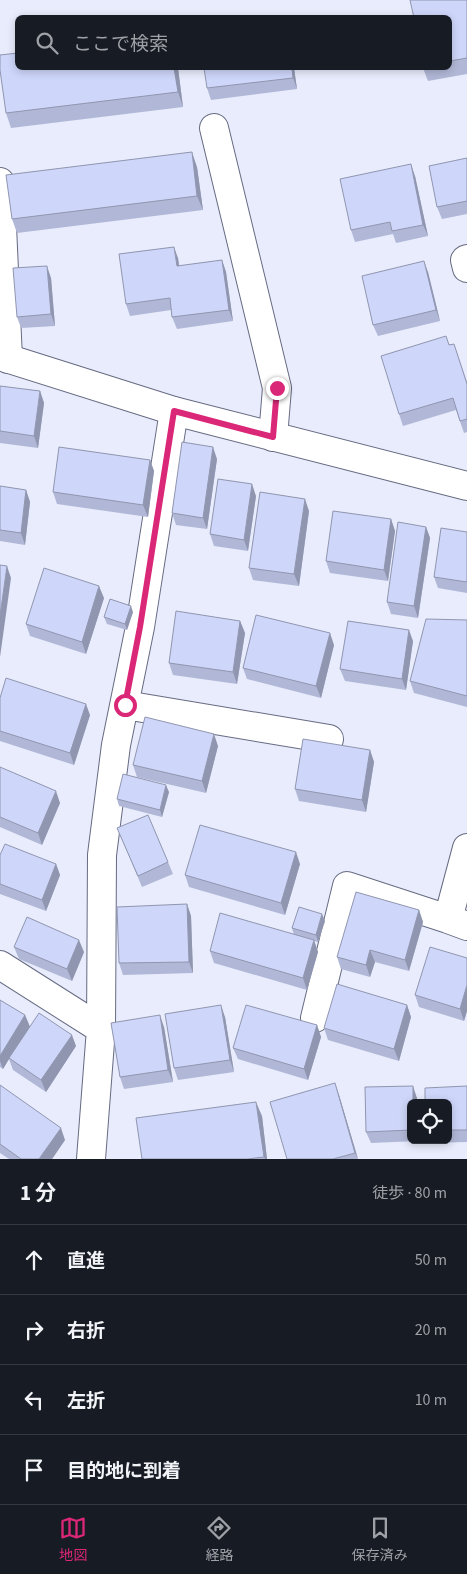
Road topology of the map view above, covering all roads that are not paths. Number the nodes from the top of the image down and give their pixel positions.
1 (214, 128) dead end
2 (0, 182) edge
3 (467, 259) edge
4 (467, 268) edge
5 (4, 358) edge
6 (174, 411) junction
7 (273, 437) junction
8 (467, 486) edge
9 (125, 705) junction
10 (330, 739) dead end
11 (467, 848) edge
12 (457, 922) edge
13 (0, 965) edge
14 (316, 1018) dead end
15 (100, 1029) junction
16 (91, 1159) edge

1 - 7 street
2 - 5 street
3 - 4 street
5 - 6 street
6 - 7 street
6 - 9 street
7 - 8 street
9 - 10 street
9 - 15 street
11 - 12 street
12 - 14 street
13 - 15 street
15 - 16 street

